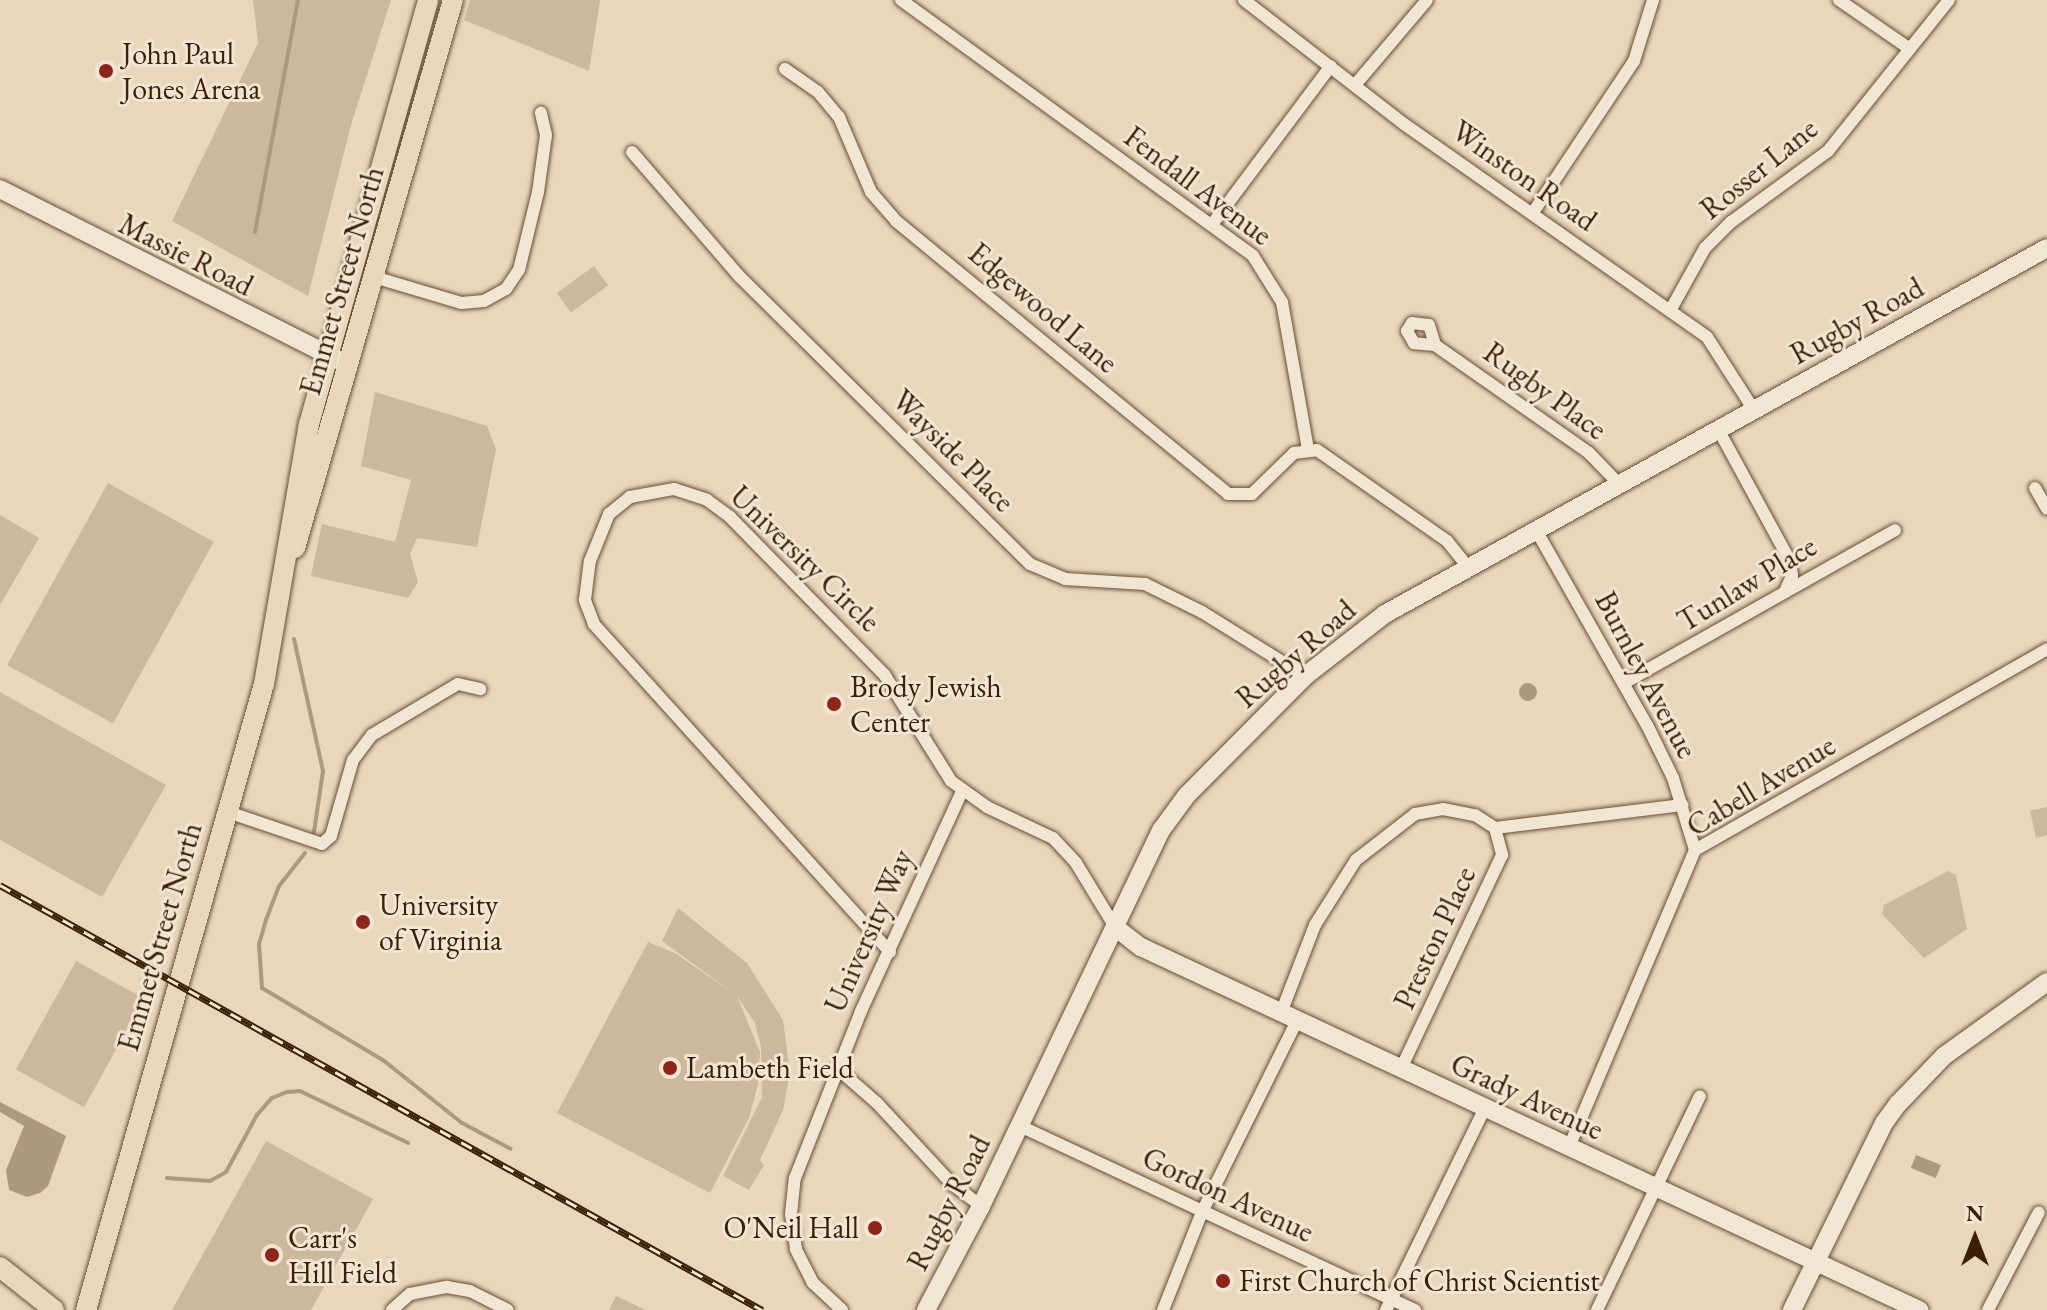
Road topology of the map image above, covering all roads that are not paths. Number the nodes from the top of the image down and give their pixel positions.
1 (428, 0) edge
2 (453, 0) edge
3 (901, 0) edge
4 (1244, 0) edge
5 (1427, 0) edge
6 (1653, 0) edge
7 (1839, 0) edge
8 (1949, 0) edge
9 (1910, 49) junction
10 (1331, 66) junction
11 (785, 69) dead end
12 (1355, 85) junction
13 (541, 113) dead end
14 (632, 152) dead end
15 (0, 189) edge
16 (1532, 214) junction
17 (1213, 223) junction
18 (2047, 248) edge
19 (374, 277) junction
20 (1671, 309) junction
21 (1435, 345) dead end
22 (327, 357) junction
23 (349, 363) junction
24 (1754, 410) junction
25 (1718, 429) junction
26 (1308, 449) junction
27 (1619, 484) junction
28 (2035, 488) dead end
29 (2047, 509) edge
30 (1536, 530) junction
31 (1895, 530) dead end
32 (1469, 568) junction
33 (285, 578) junction
34 (1784, 591) junction
35 (2047, 649) edge
36 (1305, 676) junction
37 (1624, 683) junction
38 (480, 689) dead end
39 (962, 791) junction
40 (1683, 805) junction
41 (228, 812) junction
42 (1495, 828) junction
43 (1695, 850) junction
44 (1115, 927) junction
45 (890, 952) junction
46 (2047, 982) edge
47 (1289, 1017) junction
48 (837, 1068) junction
49 (1401, 1069) junction
50 (1700, 1096) dead end
51 (1485, 1108) junction
52 (1020, 1126) junction
53 (1569, 1147) junction
54 (1656, 1187) junction
55 (981, 1206) junction
56 (1202, 1212) junction
57 (2039, 1212) dead end
58 (1816, 1261) junction
59 (0, 1267) edge
60 (1388, 1304) edge
61 (54, 1310) edge
62 (86, 1310) edge
63 (392, 1310) edge
64 (508, 1310) edge
65 (842, 1310) edge
66 (926, 1310) edge
67 (1163, 1310) edge
68 (1415, 1310) edge
69 (1597, 1310) edge
70 (1792, 1310) edge
71 (1919, 1310) edge
72 (1988, 1310) edge

1 - 22 main road, Emmet Street North
2 - 19 main road, Emmet Street North
3 - 17 street, Fendall Avenue
4 - 10 street, Winston Road
5 - 12 street
6 - 16 street
7 - 9 street
8 - 9 street, Rosser Lane
9 - 20 street, Rosser Lane
10 - 12 street, Winston Road
10 - 17 street
11 - 26 street, Edgewood Lane
12 - 16 street, Winston Road
13 - 19 street
14 - 36 street, Wayside Place
15 - 22 street, Massie Road
16 - 20 street, Winston Road
17 - 26 street, Fendall Avenue
18 - 24 street, Rugby Road
19 - 23 main road, Emmet Street North
20 - 24 street, Winston Road
21 - 27 street, Rugby Place
22 - 23 street, Massie Road
22 - 33 main road, Emmet Street North
23 - 33 main road, Emmet Street North
24 - 25 street, Rugby Road
25 - 27 street, Rugby Road
25 - 34 street
26 - 32 street
27 - 30 street, Rugby Road
28 - 29 street
30 - 32 street, Rugby Road
30 - 37 street, Burnley Avenue
31 - 34 street, Tunlaw Place
32 - 36 street, Rugby Road
33 - 41 main road, Emmet Street North
34 - 37 street, Tunlaw Place
35 - 43 street, Cabell Avenue
36 - 44 street, Rugby Road
37 - 40 street, Burnley Avenue
38 - 41 street
39 - 44 street, University Circle
39 - 45 street, University Way
39 - 45 street, University Circle
40 - 42 street
40 - 43 street, Burnley Avenue
41 - 62 main road, Emmet Street North
42 - 47 street
42 - 49 street, Preston Place
43 - 53 street, Cabell Avenue
44 - 47 street, Grady Avenue
44 - 52 street, Rugby Road
45 - 48 street, University Way
46 - 58 street
47 - 49 street, Grady Avenue
47 - 56 street
48 - 55 street
48 - 65 street, University Way
49 - 51 street, Grady Avenue
50 - 54 street
51 - 53 street, Grady Avenue
51 - 60 street
52 - 55 street, Rugby Road
52 - 56 street, Gordon Avenue
53 - 54 street, Grady Avenue
54 - 58 street, Grady Avenue
54 - 69 street
55 - 66 street, Rugby Road
56 - 60 street, Gordon Avenue
56 - 67 street
57 - 72 street
58 - 70 street
58 - 71 street, Grady Avenue
59 - 61 main road
60 - 68 street, Gordon Avenue
63 - 64 street

